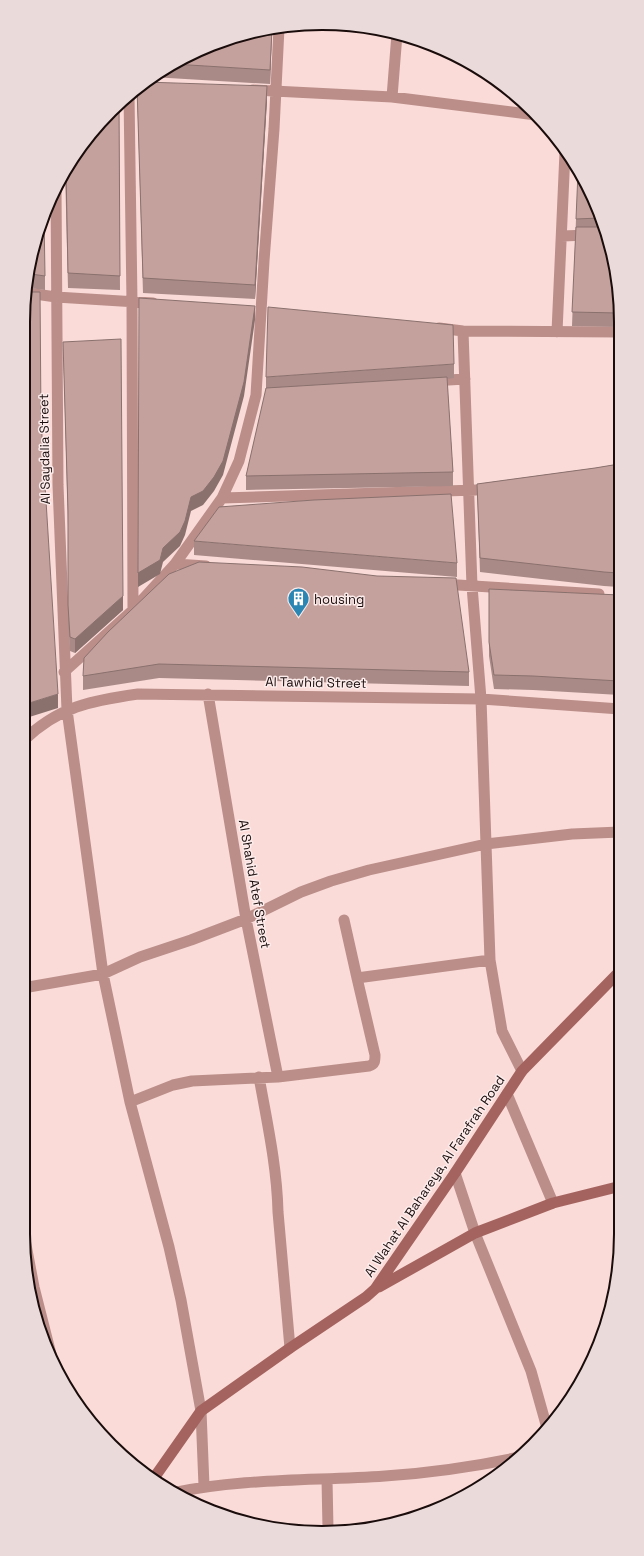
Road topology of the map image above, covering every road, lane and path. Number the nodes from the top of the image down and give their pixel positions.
1 (279, 33) edge
2 (397, 40) edge
3 (239, 89) edge
4 (276, 91) junction
5 (392, 98) junction
6 (129, 102) edge
7 (526, 114) edge
8 (565, 160) edge
9 (56, 202) edge
10 (597, 235) edge
11 (562, 236) junction
12 (32, 294) edge
13 (56, 297) junction
14 (132, 302) junction
15 (162, 304) edge
16 (424, 327) edge
17 (463, 331) junction
18 (557, 332) junction
19 (614, 332) edge
20 (465, 379) junction
21 (418, 382) edge
22 (484, 489) edge
23 (469, 491) junction
24 (222, 498) junction
25 (175, 564) junction
26 (214, 567) edge
27 (433, 583) edge
28 (472, 586) junction
29 (612, 595) edge
30 (133, 610) junction
31 (64, 672) junction
32 (208, 694) junction
33 (482, 699) junction
34 (614, 709) edge
35 (67, 710) junction
36 (35, 729) junction
37 (30, 730) edge
38 (30, 734) edge
39 (614, 832) edge
40 (486, 844) junction
41 (246, 918) junction
42 (344, 920) dead end
43 (490, 960) junction
44 (103, 974) junction
45 (614, 977) edge
46 (357, 978) junction
47 (30, 987) edge
48 (522, 1071) junction
49 (278, 1077) junction
50 (259, 1078) junction
51 (507, 1094) junction
52 (130, 1102) junction
53 (455, 1173) junction
54 (614, 1188) edge
55 (553, 1203) junction
56 (474, 1233) junction
57 (375, 1289) junction
58 (290, 1348) junction
59 (201, 1411) junction
60 (545, 1423) edge
61 (509, 1459) edge
62 (156, 1475) edge
63 (327, 1479) junction
64 (204, 1486) junction
65 (182, 1490) edge
66 (328, 1526) edge

1 - 4 street
2 - 5 street
3 - 4 street
4 - 5 street
4 - 24 street
5 - 7 street
6 - 14 street
8 - 11 street
9 - 13 street, Al Saydalia Street
10 - 11 street
11 - 18 street
12 - 13 street
13 - 14 street
13 - 31 street, Al Saydalia Street
14 - 15 street
14 - 30 street
16 - 17 street
17 - 18 street
17 - 20 street
18 - 19 street
20 - 21 street
20 - 23 street
22 - 23 street
23 - 24 street
23 - 28 street
24 - 25 street
25 - 26 street
25 - 30 street
27 - 28 street
28 - 29 street
28 - 33 street
30 - 31 street
31 - 35 street, Al Saydalia Street
32 - 33 street, Al Tawhid Street
32 - 35 street, Al Tawhid Street
32 - 41 street, Al Shahid Atef Street
33 - 34 street, Al Tawhid Street
33 - 40 street
35 - 36 street, Al Tawhid Street
35 - 44 street, Al Saydalia Street
36 - 37 street
36 - 38 street, Al Tawhid Street
39 - 40 street
40 - 41 street
40 - 43 street
41 - 44 street
41 - 49 street, Al Shahid Atef Street
42 - 46 street
43 - 46 street
43 - 48 street
44 - 47 street
44 - 52 street, Al Saydalia Street
45 - 48 main road, Al Wahat Al Bahareya, Al Farafrah Road
46 - 49 street
48 - 51 main road, Al Wahat Al Bahareya, Al Farafrah Road
49 - 50 street
50 - 52 street
50 - 58 street
51 - 53 main road, Al Wahat Al Bahareya, Al Farafrah Road
51 - 55 street
52 - 59 street, Al Saydalia Street
53 - 56 street
53 - 57 main road, Al Wahat Al Bahareya, Al Farafrah Road
54 - 55 main road
55 - 56 main road
56 - 57 main road
56 - 60 street
57 - 58 main road, Al Wahat Al Bahareya, Al Farafrah Road
58 - 59 main road, Al Wahat Al Bahareya, Al Farafrah Road
59 - 62 main road, Al Wahat Al Bahareya, Al Farafrah Road
59 - 64 street, Al Saydalia Street
61 - 63 street
63 - 64 street
63 - 66 street
64 - 65 street

